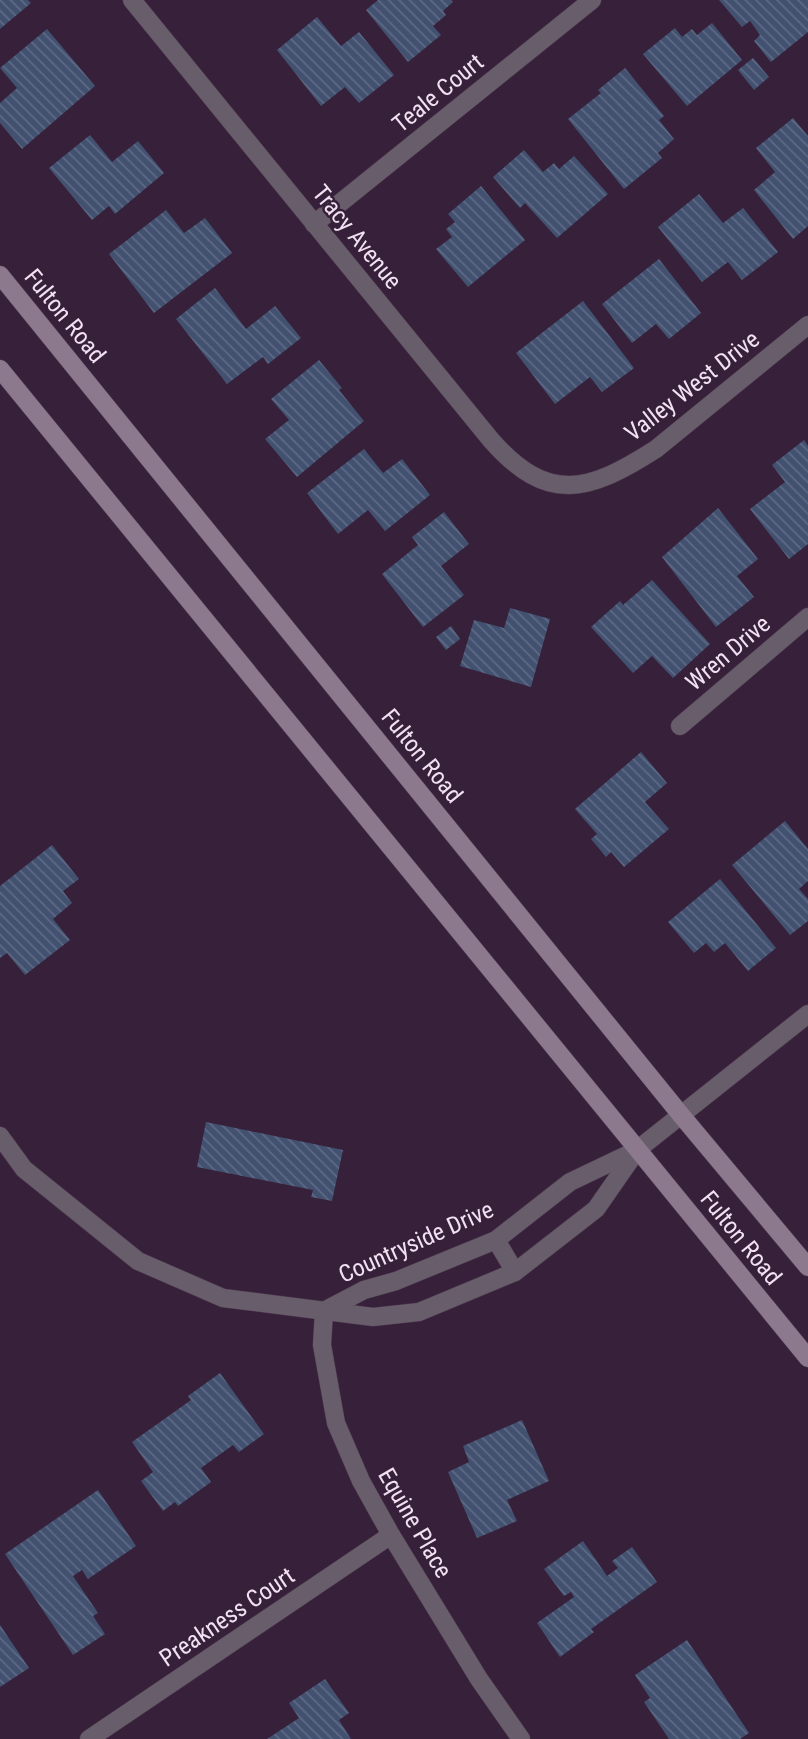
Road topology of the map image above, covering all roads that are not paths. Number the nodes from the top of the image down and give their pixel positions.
1 (132, 0) edge
2 (592, 0) edge
3 (314, 224) junction
4 (0, 275) edge
5 (808, 325) edge
6 (0, 369) edge
7 (559, 486) joint
8 (808, 617) edge
9 (680, 726) dead end
10 (808, 1014) edge
11 (681, 1115) junction
12 (0, 1136) edge
13 (637, 1150) junction
14 (496, 1240) junction
15 (808, 1267) edge
16 (515, 1272) junction
17 (324, 1311) junction
18 (808, 1358) edge
19 (391, 1535) junction
20 (89, 1739) edge
21 (522, 1739) edge

1 - 3 street, Tracy Avenue
2 - 3 street, Teale Court
3 - 7 street, Tracy Avenue
4 - 11 main road, Fulton Road
5 - 7 street, Valley West Drive
6 - 13 main road, Fulton Road
8 - 9 street, Wren Drive
10 - 11 street
11 - 13 street
11 - 15 main road, Fulton Road
12 - 17 street, Countryside Drive
13 - 14 street, Countryside Drive
13 - 16 street, Countryside Drive
13 - 18 main road, Fulton Road
14 - 16 street
14 - 17 street, Countryside Drive
16 - 17 street, Countryside Drive
17 - 19 street, Equine Place
19 - 20 street, Preakness Court
19 - 21 street, Equine Place

